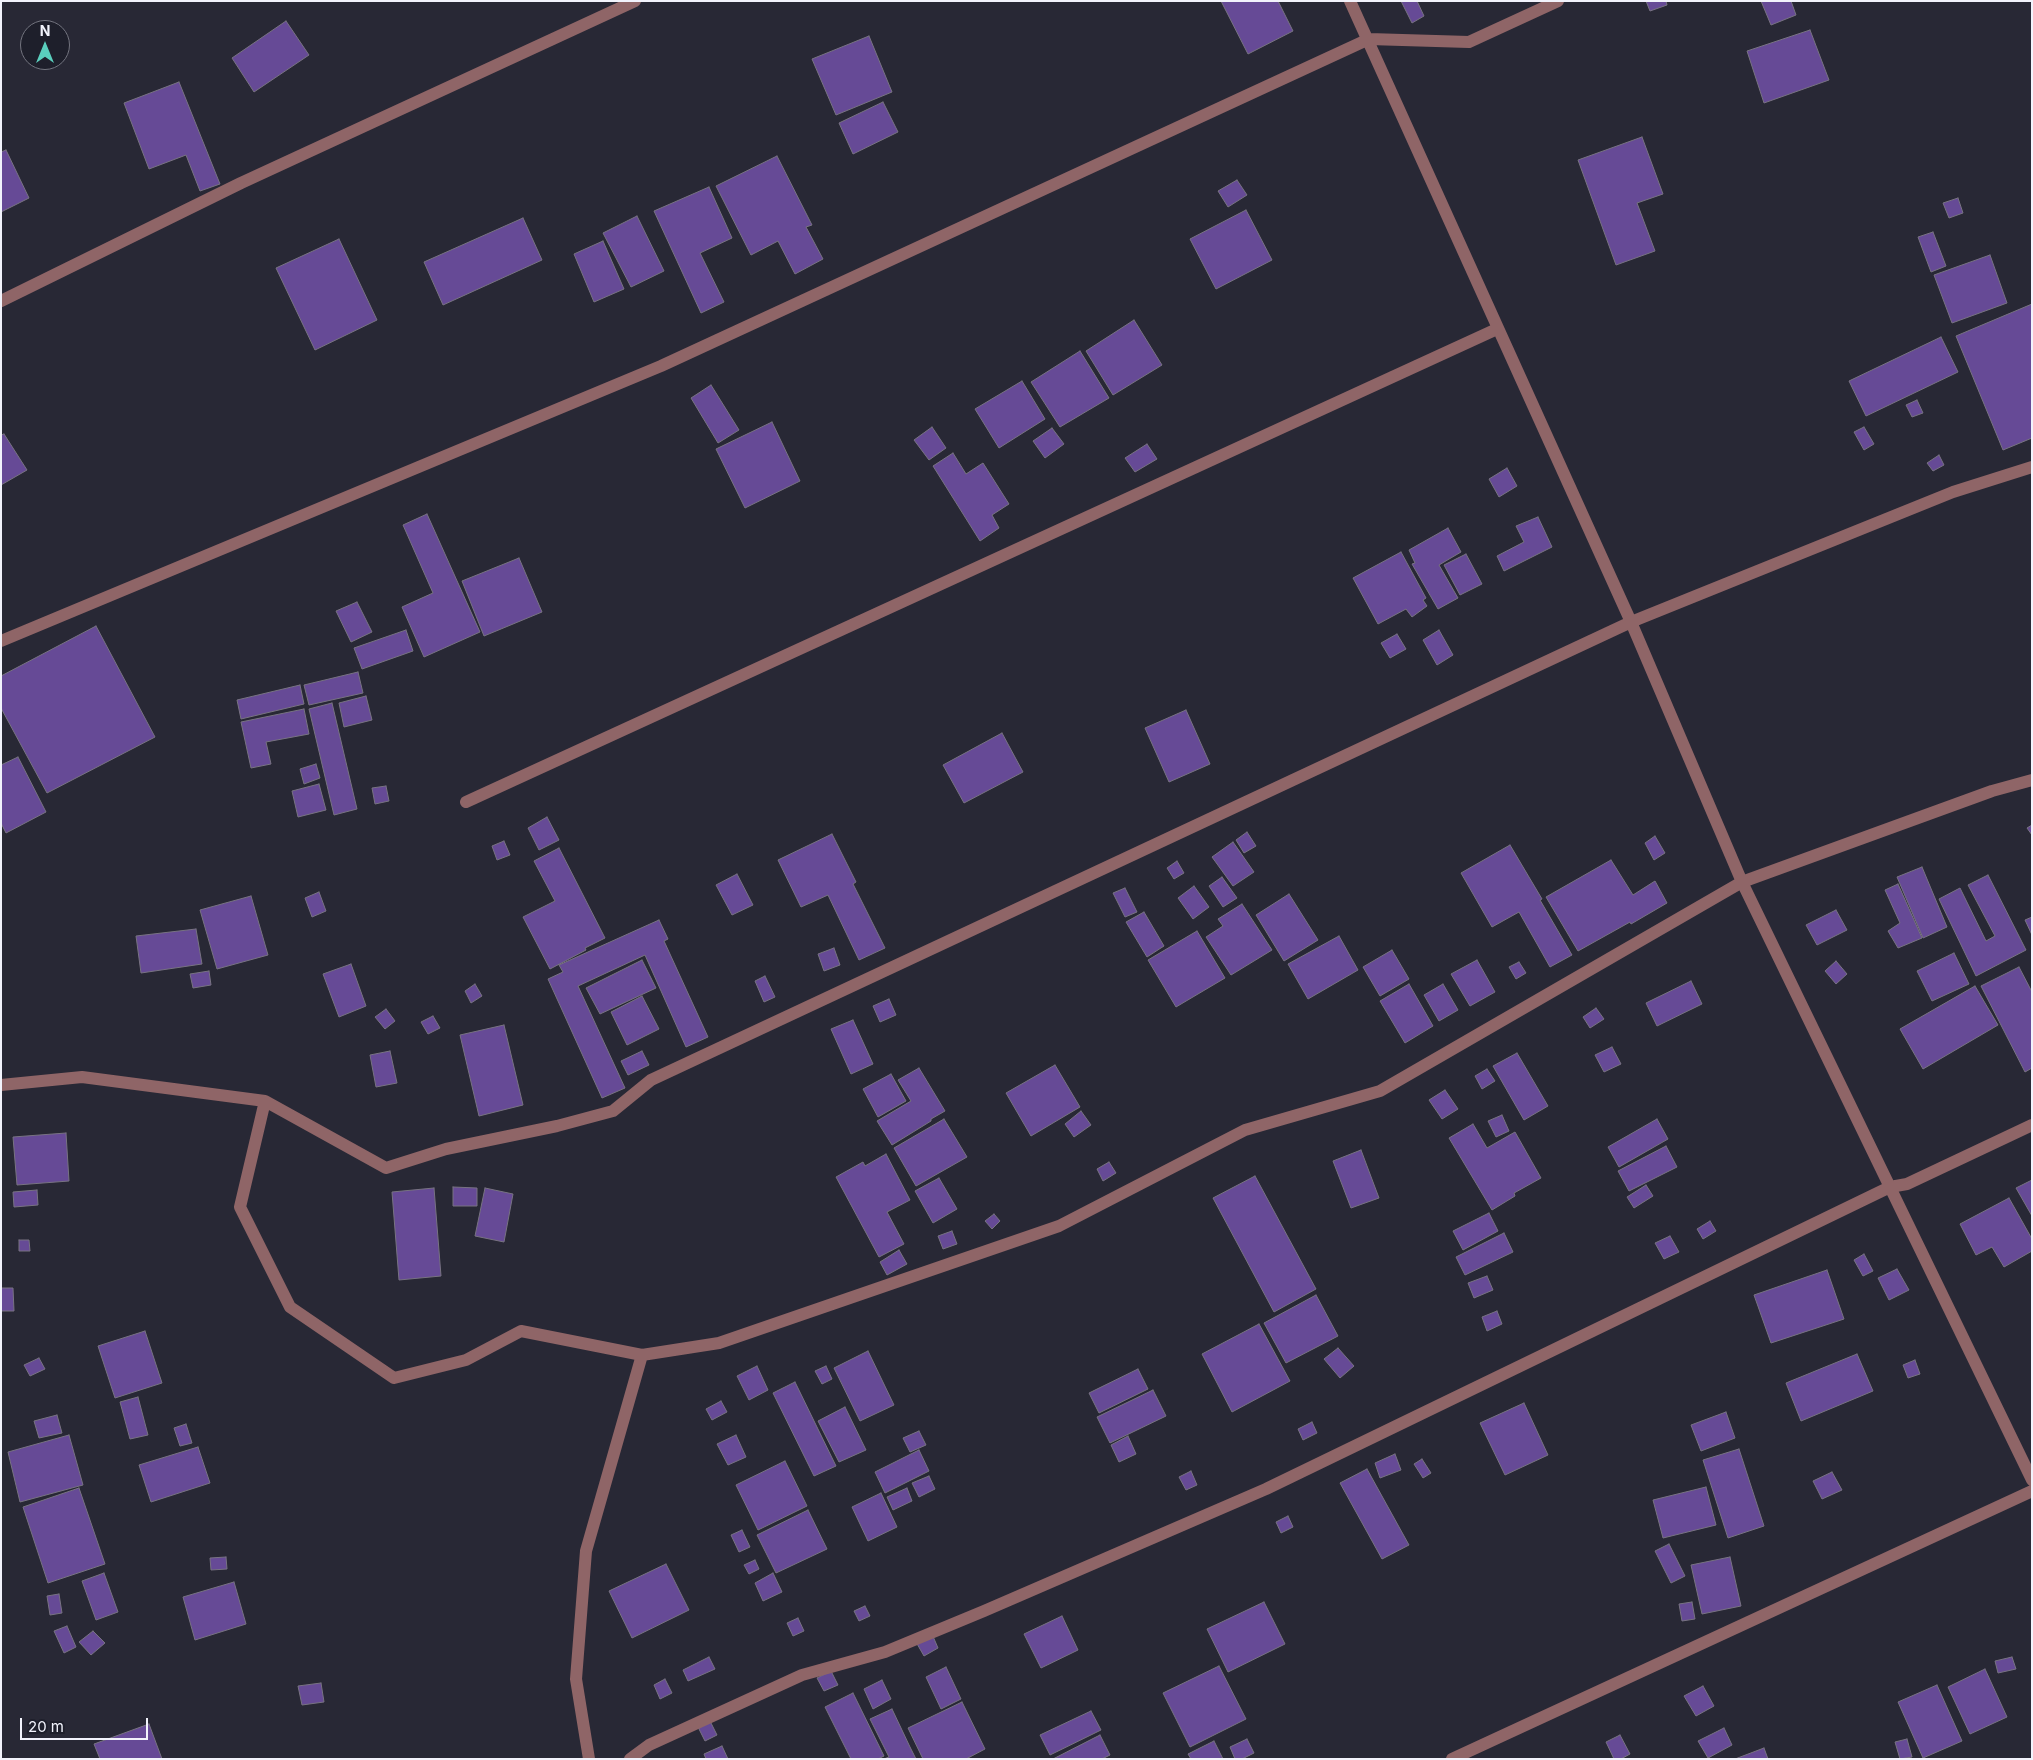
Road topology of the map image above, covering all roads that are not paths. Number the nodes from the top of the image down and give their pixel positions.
1 (635, 1) edge
2 (1350, 1) edge
3 (1558, 1) edge
4 (1369, 39) junction
5 (1, 301) edge
6 (1497, 329) junction
7 (2032, 467) edge
8 (1631, 622) junction
9 (1, 641) edge
10 (2032, 780) edge
11 (466, 802) dead end
12 (1742, 882) junction
13 (1, 1085) edge
14 (265, 1101) junction
15 (2032, 1125) edge
16 (1890, 1187) junction
17 (642, 1354) junction
18 (2032, 1480) edge
19 (2032, 1491) edge
20 (589, 1759) edge
21 (630, 1759) edge
22 (1452, 1759) edge

1 - 5 street
2 - 4 street
3 - 4 street
4 - 6 street
4 - 9 street
6 - 8 street
6 - 11 street
7 - 8 street
8 - 12 street
8 - 14 street
10 - 12 street
12 - 16 street
12 - 17 street
13 - 14 street
14 - 17 street
15 - 16 street
16 - 18 street
16 - 21 street
17 - 20 street
19 - 22 street

